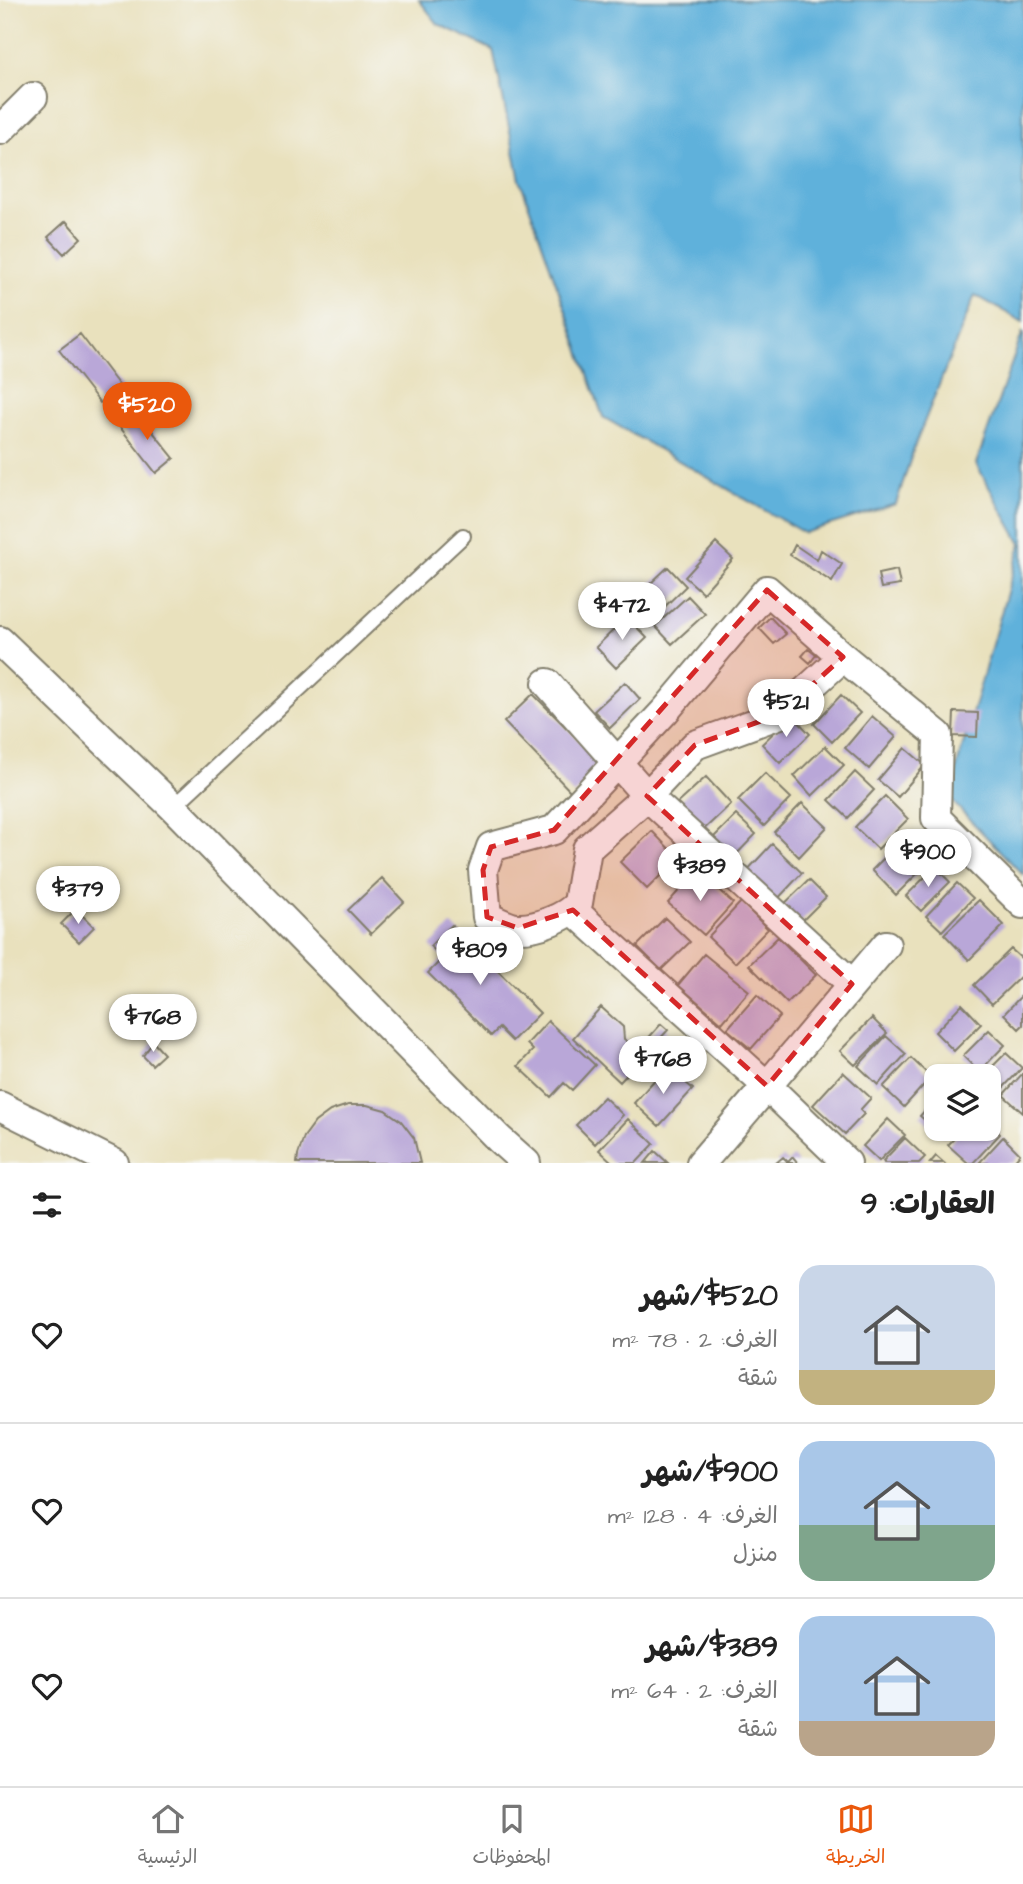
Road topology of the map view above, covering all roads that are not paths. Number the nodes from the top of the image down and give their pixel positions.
1 (33, 97) dead end
2 (0, 130) edge
3 (463, 536) dead end
4 (0, 641) edge
5 (843, 657) junction
6 (547, 683) dead end
7 (666, 710) junction
8 (695, 745) junction
9 (617, 762) junction
10 (647, 796) junction
11 (173, 807) junction
12 (1023, 904) edge
13 (573, 910) junction
14 (886, 945) dead end
15 (852, 984) junction
16 (767, 1086) junction
17 (0, 1106) edge
18 (108, 1162) edge
19 (526, 1163) edge
20 (701, 1163) edge
21 (847, 1163) edge

1 - 2 street
3 - 11 lane
4 - 11 street
5 - 7 street
5 - 8 street
5 - 12 street
6 - 9 street
7 - 8 street
7 - 9 street
8 - 10 street
9 - 10 street
9 - 13 street
10 - 13 street
10 - 15 street
11 - 19 street
13 - 16 street
14 - 15 street
15 - 16 street
16 - 20 street
16 - 21 street
17 - 18 street

